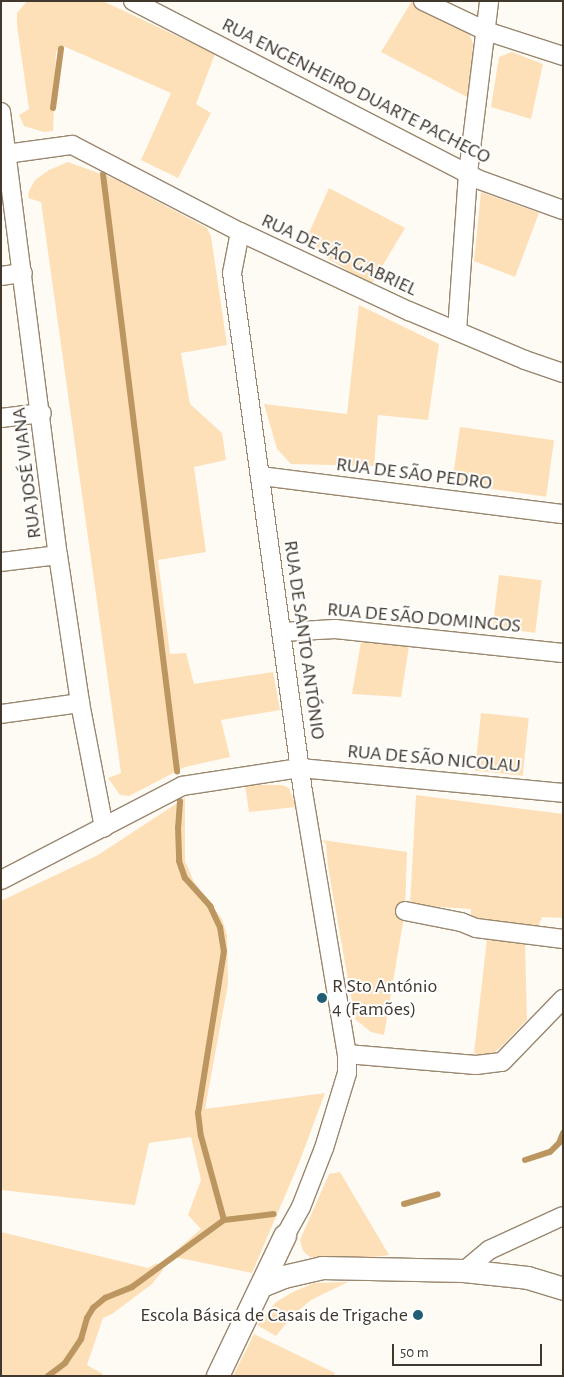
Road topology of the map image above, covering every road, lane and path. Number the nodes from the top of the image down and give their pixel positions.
1 (133, 1) edge
2 (423, 1) edge
3 (489, 1) edge
4 (486, 31) junction
5 (563, 56) edge
6 (1, 112) edge
7 (2, 132) edge
8 (6, 154) junction
9 (468, 173) junction
10 (563, 210) edge
11 (240, 232) junction
12 (23, 273) junction
13 (1, 276) edge
14 (457, 331) junction
15 (563, 373) edge
16 (42, 413) junction
17 (1, 418) edge
18 (261, 476) junction
19 (563, 514) edge
20 (58, 555) junction
21 (1, 562) edge
22 (282, 632) junction
23 (563, 653) edge
24 (80, 703) junction
25 (1, 714) edge
26 (300, 768) junction
27 (563, 793) edge
28 (104, 828) junction
29 (1, 880) edge
30 (405, 912) dead end
31 (563, 939) edge
32 (563, 999) edge
33 (347, 1054) junction
34 (563, 1216) edge
35 (285, 1236) junction
36 (322, 1268) junction
37 (464, 1271) junction
38 (262, 1286) junction
39 (563, 1289) edge
40 (218, 1376) edge

1 - 9 street, RUA ENGENHEIRO DUARTE PACHECO
2 - 4 street
3 - 4 street
4 - 5 street
4 - 9 street
6 - 7 street, RUA JOSÉ VIANA
7 - 8 street, RUA JOSÉ VIANA
8 - 11 street, RUA DE SÃO GABRIEL
8 - 12 street, RUA JOSÉ VIANA
9 - 10 street, RUA ENGENHEIRO DUARTE PACHECO
9 - 14 street
11 - 14 street, RUA DE SÃO GABRIEL
11 - 18 street, RUA DE SANTO ANTÓNIO
12 - 13 street
12 - 16 street, RUA JOSÉ VIANA
14 - 15 street, RUA DE SÃO GABRIEL
16 - 17 street
16 - 20 street, RUA JOSÉ VIANA
18 - 19 street, RUA DE SÃO PEDRO
18 - 22 street, RUA DE SANTO ANTÓNIO
20 - 21 street
20 - 24 street, RUA JOSÉ VIANA
22 - 23 street, RUA DE SÃO DOMINGOS
22 - 26 street, RUA DE SANTO ANTÓNIO
24 - 25 street
24 - 28 street, RUA JOSÉ VIANA
26 - 27 street, RUA DE SÃO NICOLAU
26 - 28 street, RUA DE SÃO NICOLAU
26 - 33 street, RUA DE SANTO ANTÓNIO
28 - 29 street, RUA DE SÃO NICOLAU
30 - 31 street
32 - 33 street
33 - 35 street, RUA DE SANTO ANTÓNIO
34 - 37 street
35 - 36 street
35 - 38 street
36 - 37 street
36 - 38 street
37 - 39 street
38 - 40 street

